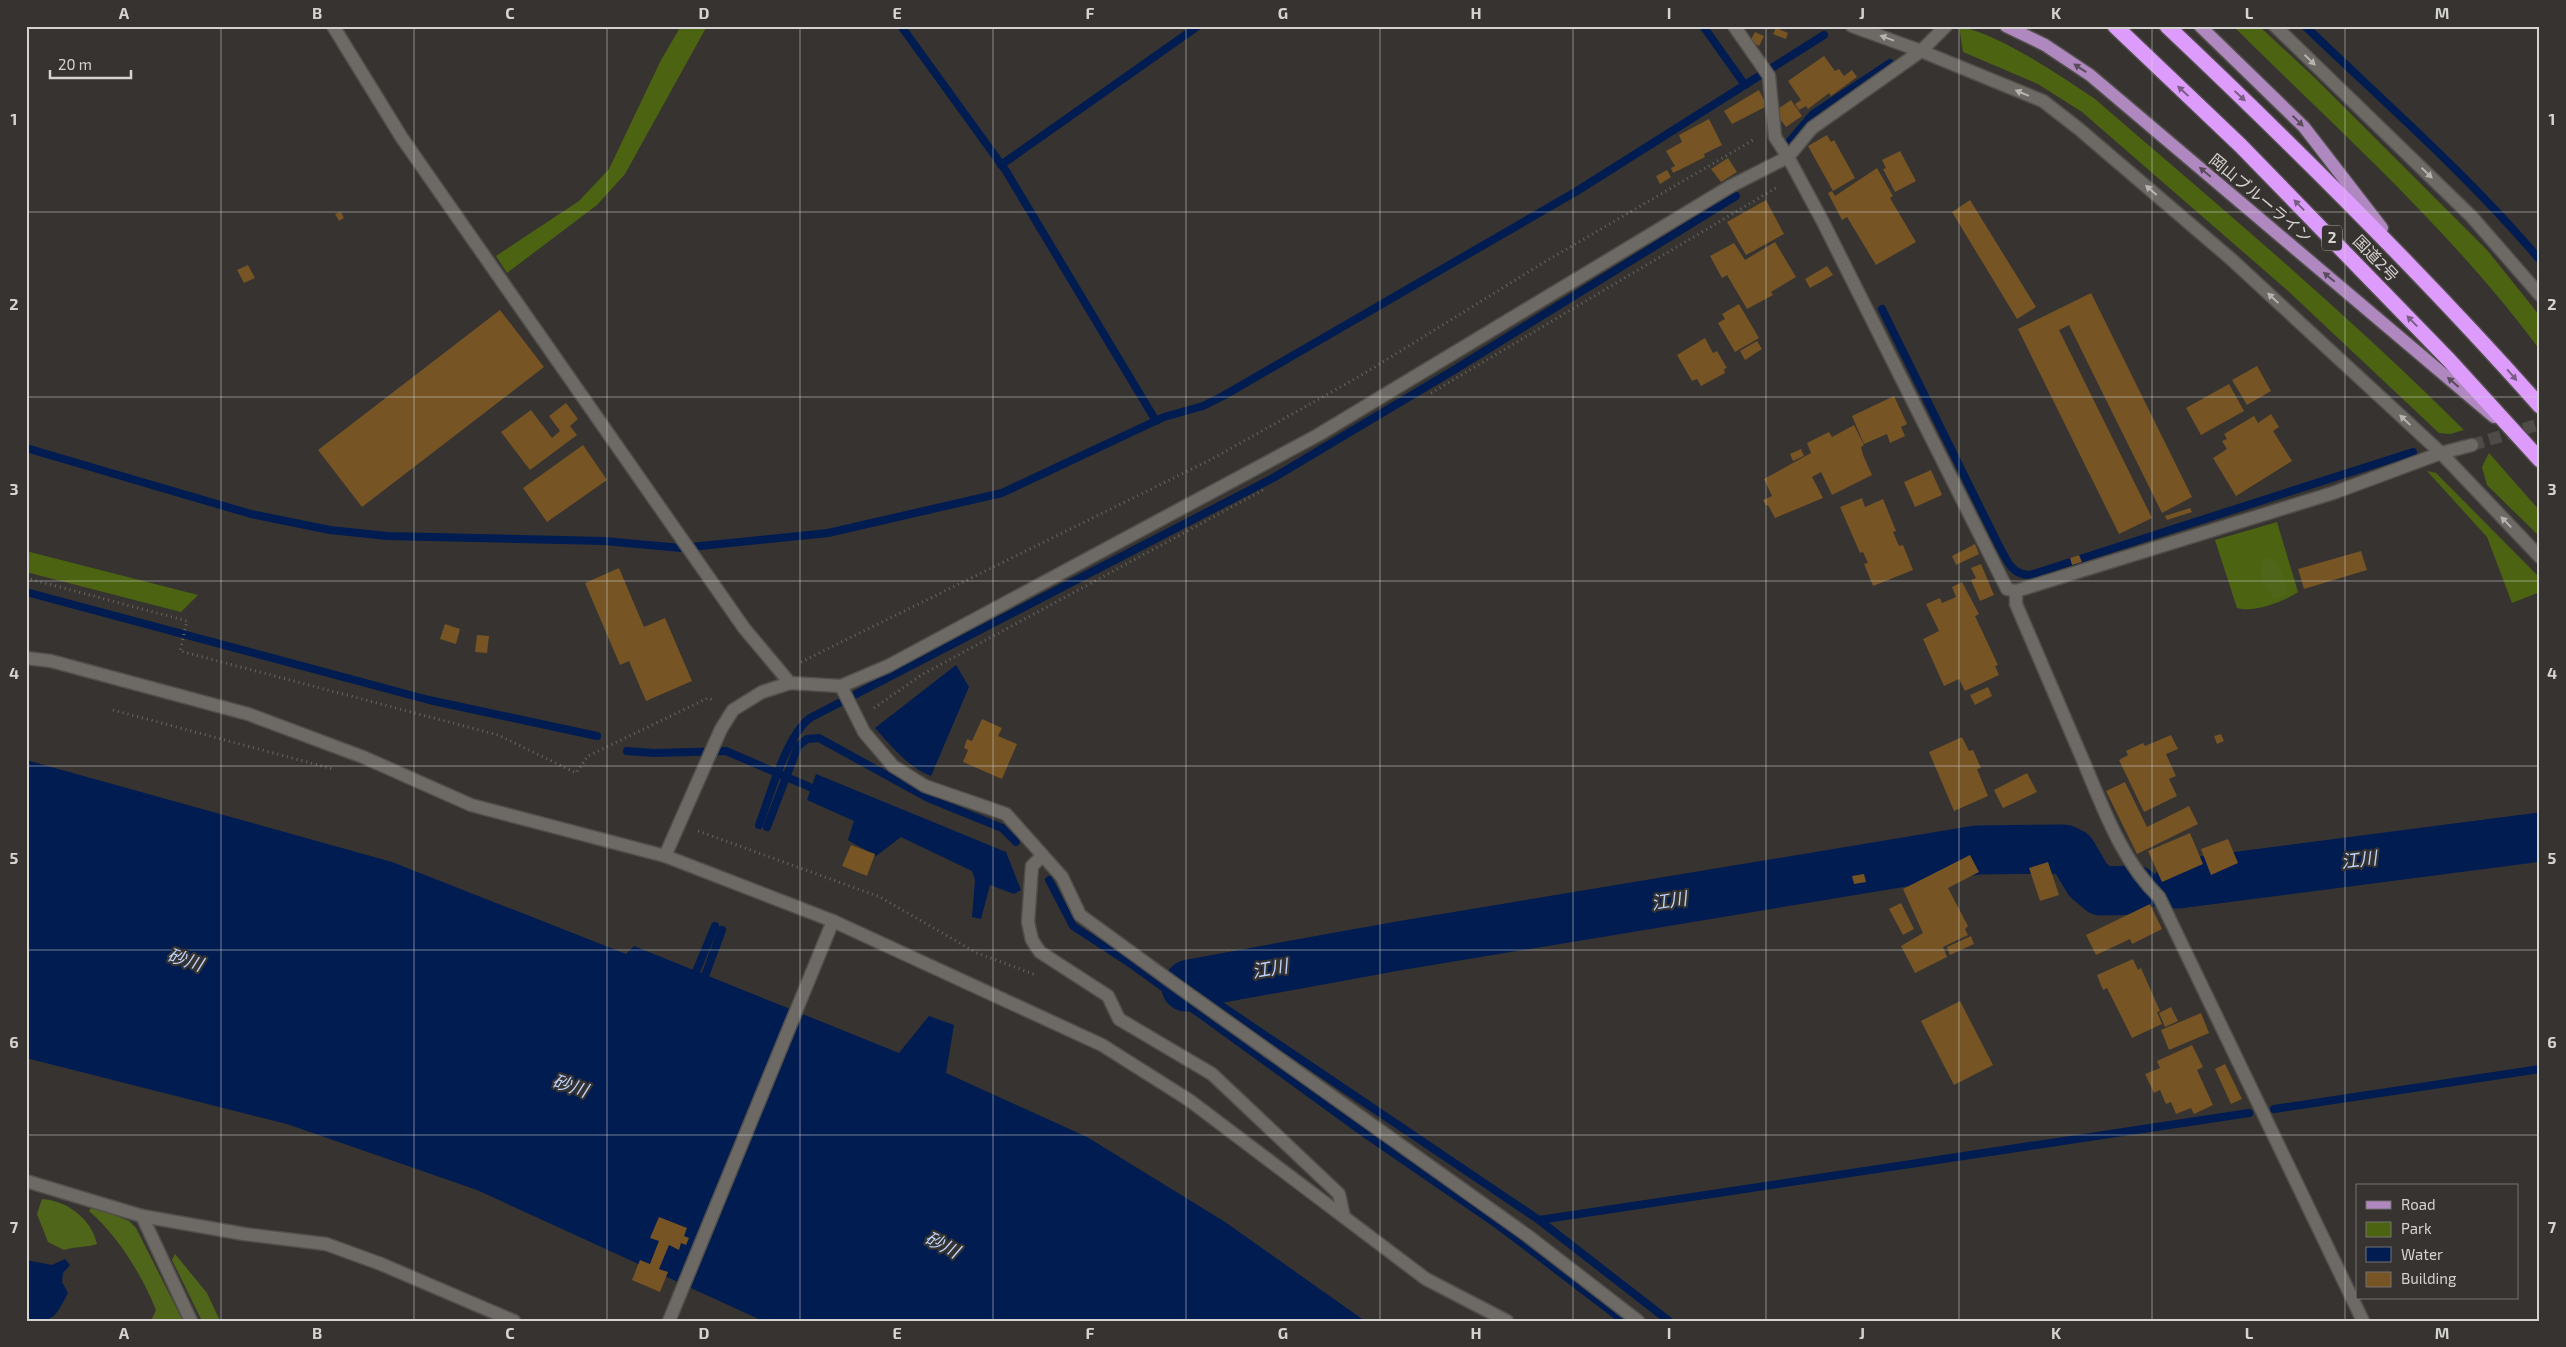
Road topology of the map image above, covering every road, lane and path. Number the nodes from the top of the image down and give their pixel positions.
1 (333, 26) edge
2 (1734, 26) edge
3 (1852, 26) edge
4 (1946, 26) edge
5 (2006, 26) edge
6 (2115, 26) edge
7 (2166, 26) edge
8 (2200, 26) edge
9 (2275, 26) edge
10 (1921, 51) junction
11 (1772, 129) junction
12 (1788, 157) junction
13 (2408, 263) junction
14 (2540, 295) edge
15 (2540, 406) edge
16 (2472, 445) tunnel mouth
17 (2530, 448) junction
18 (2441, 453) junction
19 (2540, 460) edge
20 (2540, 557) edge
21 (26, 578) edge
22 (2016, 591) junction
23 (26, 658) edge
24 (780, 672) junction
25 (790, 683) junction
26 (843, 690) junction
27 (113, 710) dead end
28 (733, 710) junction
29 (341, 771) dead end
30 (679, 824) junction
31 (665, 856) junction
32 (1042, 856) junction
33 (833, 921) junction
34 (1040, 977) dead end
35 (26, 1181) edge
36 (142, 1216) junction
37 (1344, 1217) junction
38 (191, 1321) edge
39 (514, 1321) edge
40 (668, 1321) edge
41 (1507, 1321) edge
42 (1638, 1321) edge
43 (2363, 1321) edge

1 - 24 street
2 - 11 street
10 -> 3 street
4 - 10 street
17 -> 5 main road, 岡山ブルーライン
17 -> 6 highway, 国道2号 / 2
7 -> 13 highway, 国道2号 / 2
8 -> 13 main road
9 -> 14 street
10 - 12 street
18 -> 10 street
11 - 12 street
11 - 24 path
12 - 22 street
12 - 26 street
13 -> 15 highway, 国道2号 / 2
16 - 18 street
17 - 19 highway, 国道2号 / 2
20 -> 18 street
18 - 22 street
21 - 28 path
22 - 43 street
23 - 31 street
24 - 25 street
25 - 26 street
25 - 28 street
26 - 32 street
27 - 29 path
28 - 30 street
30 - 31 street
30 - 34 path
31 - 33 street
32 - 37 street
32 - 42 street
33 - 37 street
33 - 40 street
35 - 36 street
36 - 38 street
36 - 39 street
37 - 41 street

